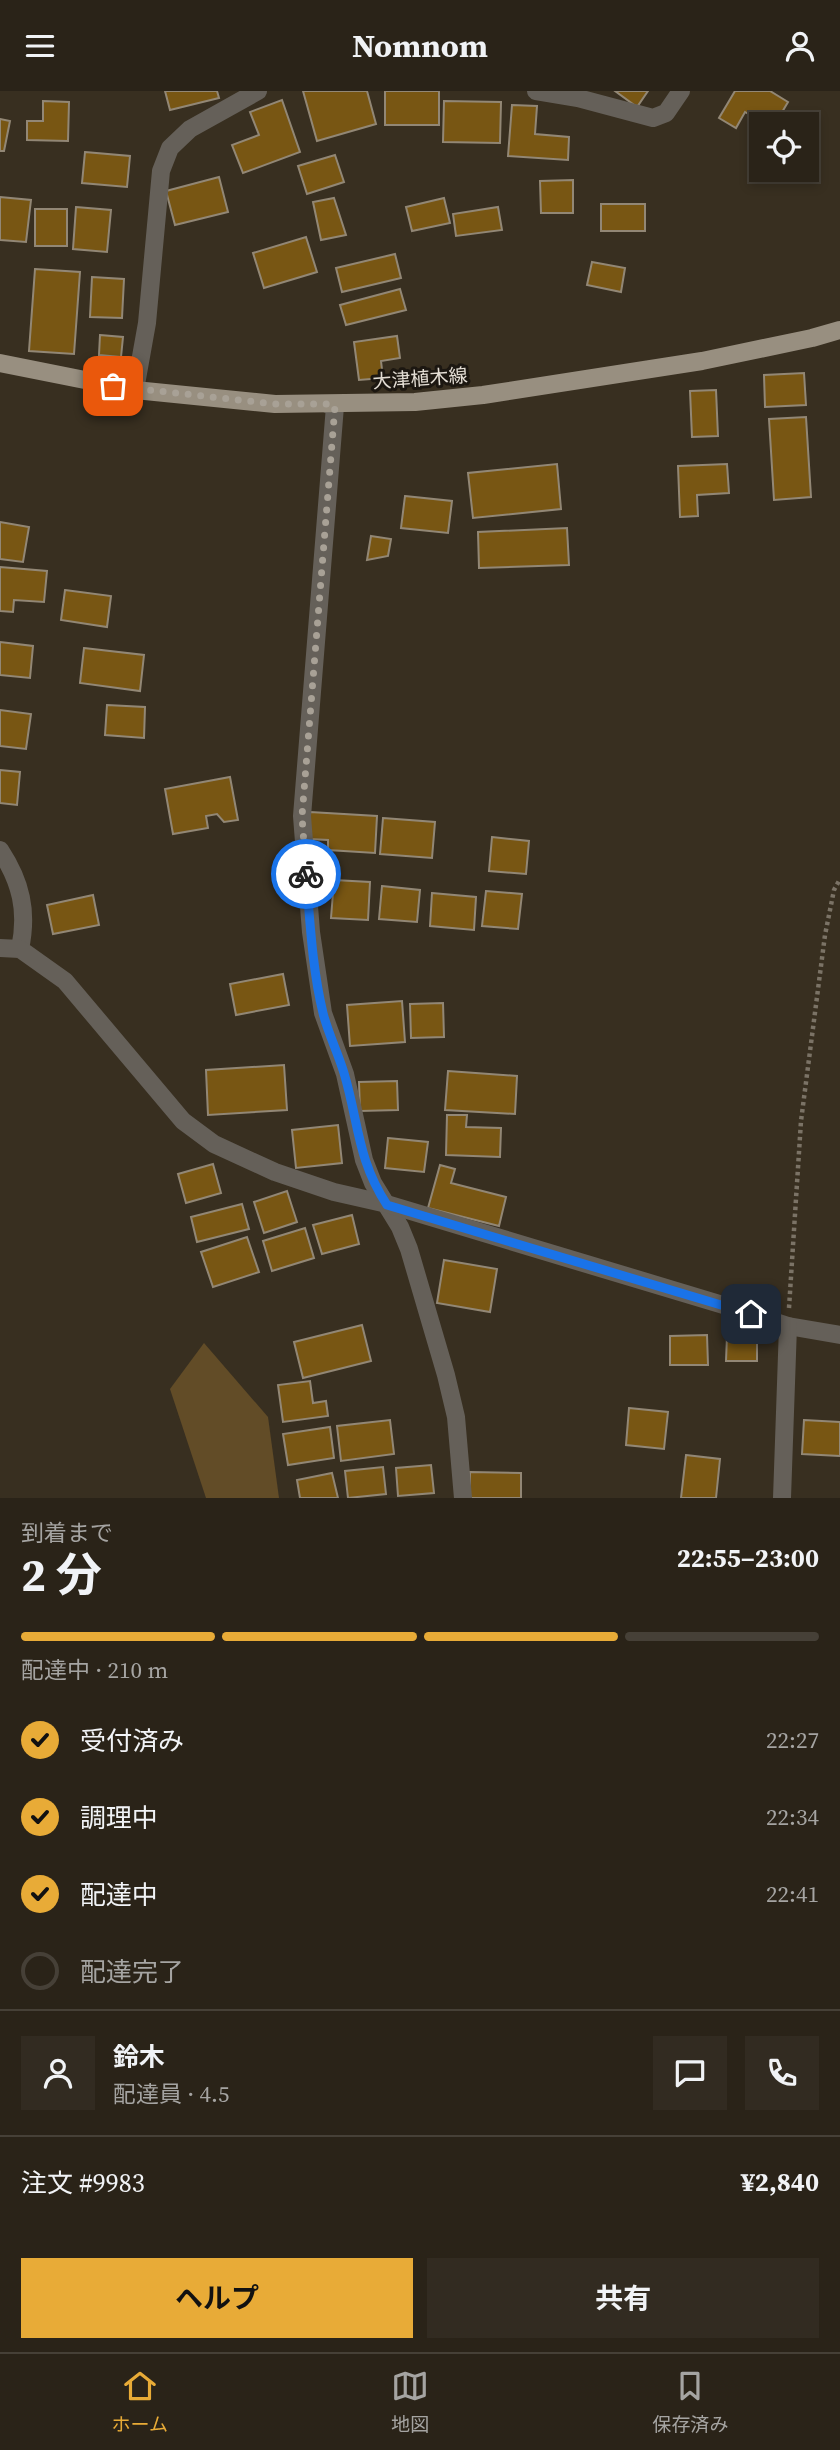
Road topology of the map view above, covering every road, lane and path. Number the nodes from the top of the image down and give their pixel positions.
1 (258, 91) edge
2 (536, 91) edge
3 (681, 91) edge
4 (579, 95) edge
5 (840, 330) edge
6 (0, 363) edge
7 (135, 390) junction
8 (327, 404) junction
9 (0, 850) edge
10 (840, 879) edge
11 (0, 948) edge
12 (20, 949) junction
13 (387, 1205) junction
14 (788, 1326) junction
15 (840, 1335) edge
16 (463, 1498) edge
17 (782, 1498) edge

1 - 7 street
2 - 4 street
3 - 4 street
5 - 8 main road, 大津植木線
6 - 7 main road, 大津植木線
7 - 8 main road, 大津植木線
8 - 13 street
9 - 12 street
10 - 14 path
11 - 12 street
12 - 13 street
13 - 14 street
13 - 16 street
14 - 15 street
14 - 17 street

